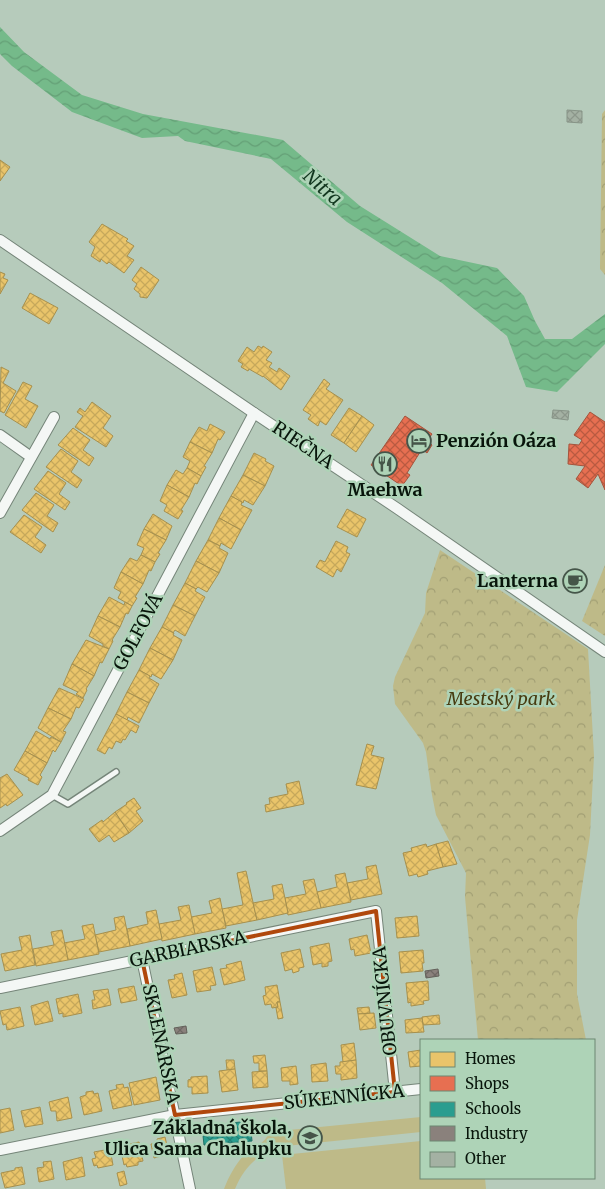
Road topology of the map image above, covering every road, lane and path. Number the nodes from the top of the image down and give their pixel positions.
1 (0, 240) edge
2 (254, 413) junction
3 (54, 417) dead end
4 (0, 435) edge
5 (31, 456) junction
6 (0, 513) edge
7 (605, 652) edge
8 (116, 772) dead end
9 (52, 795) junction
10 (0, 831) edge
11 (376, 911) joint
12 (142, 959) junction
13 (0, 988) edge
14 (420, 1089) edge
15 (395, 1092) junction
16 (175, 1115) junction
17 (0, 1150) edge
18 (190, 1189) edge

1 - 2 street, RIEČNA
2 - 7 street, RIEČNA
2 - 9 street, GOLFOVÁ
3 - 5 street
4 - 5 street
5 - 6 street
8 - 9 lane
9 - 10 street, GOLFOVÁ
11 - 12 street, GARBIARSKA
11 - 15 street, OBUVNÍCKA
12 - 13 street, GARBIARSKA
12 - 16 street, SKLENÁRSKA
14 - 15 street, SÚKENNÍCKA
15 - 16 street, SÚKENNÍCKA
16 - 17 street, SÚKENNÍCKA
16 - 18 street, SKLENÁRSKA

